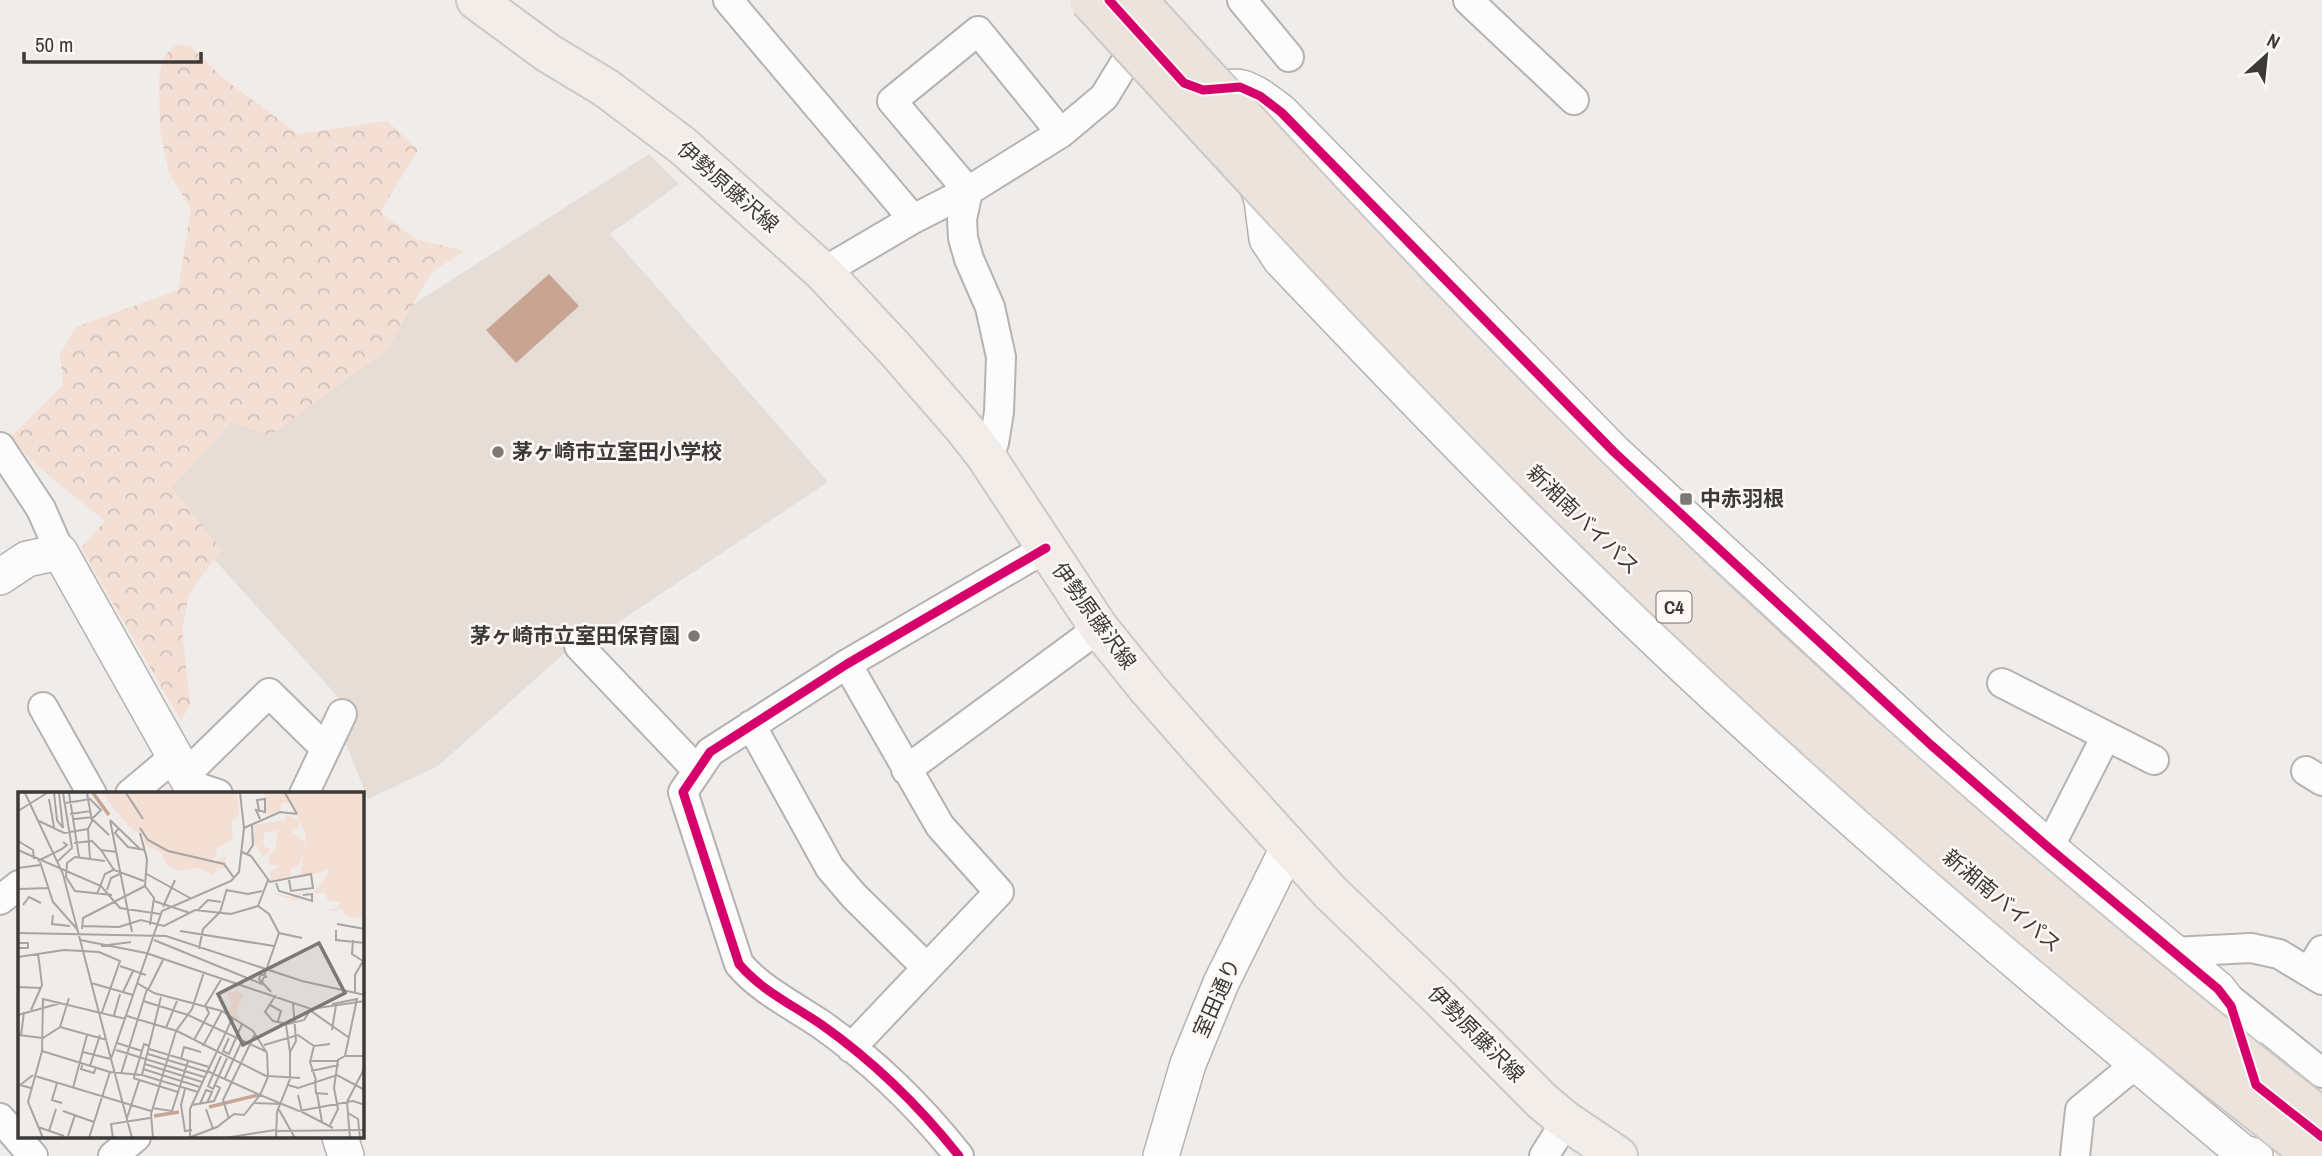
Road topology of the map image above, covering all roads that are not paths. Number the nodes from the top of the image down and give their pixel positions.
1 (476, 0) edge
2 (728, 0) edge
3 (1089, 0) edge
4 (1109, 0) edge
5 (1159, 0) edge
6 (1242, 0) edge
7 (1468, 0) edge
8 (1139, 18) edge
9 (1289, 57) dead end
10 (1167, 66) junction
11 (1574, 100) dead end
12 (1061, 133) junction
13 (968, 191) junction
14 (913, 219) junction
15 (823, 272) junction
16 (0, 447) edge
17 (985, 455) junction
18 (1046, 548) junction
19 (60, 552) junction
20 (0, 577) edge
21 (1099, 628) junction
22 (579, 646) dead end
23 (847, 664) junction
24 (2002, 683) dead end
25 (43, 707) dead end
26 (342, 714) dead end
27 (751, 725) junction
28 (2106, 736) junction
29 (325, 748) junction
30 (2154, 760) dead end
31 (696, 769) junction
32 (906, 770) junction
33 (193, 781) edge
34 (91, 792) edge
35 (140, 792) edge
36 (305, 792) edge
37 (1289, 846) junction
38 (2049, 848) junction
39 (18, 886) edge
40 (0, 900) edge
41 (2173, 952) junction
42 (2318, 967) edge
43 (926, 968) junction
44 (2218, 989) junction
45 (851, 1048) junction
46 (2136, 1064) junction
47 (2322, 1073) edge
48 (0, 1118) edge
49 (2322, 1118) edge
50 (1566, 1122) junction
51 (2322, 1137) edge
52 (340, 1138) edge
53 (33, 1156) edge
54 (345, 1156) edge
55 (959, 1156) edge
56 (1161, 1156) edge
57 (1544, 1156) edge
58 (1618, 1156) edge
59 (2075, 1156) edge
60 (2255, 1156) edge
61 (2284, 1156) edge
62 (2314, 1156) edge

1 - 15 main road, 伊勢原藤沢線
2 - 14 street
3 - 62 highway, 新湘南バイパス / C4, bridge
4 - 8 street
5 - 8 street
6 - 9 street
7 - 11 street
8 - 10 street
8 - 12 street
8 - 49 highway, 新湘南バイパス / C4, bridge
10 - 38 street
10 - 46 street
12 - 13 street
12 - 13 street
13 - 14 street
13 - 17 street
14 - 15 street
15 - 17 main road, 伊勢原藤沢線
16 - 19 street
17 - 18 main road, 伊勢原藤沢線
18 - 21 main road, 伊勢原藤沢線
18 - 23 street
19 - 20 street
19 - 33 street
21 - 32 street
21 - 37 main road, 伊勢原藤沢線
22 - 31 street
23 - 27 street
23 - 32 street
24 - 28 street
25 - 34 street
26 - 29 street
27 - 31 street
27 - 43 street
28 - 30 street
28 - 38 street
29 - 33 street
29 - 36 street
31 - 45 street
32 - 43 street
33 - 35 street
37 - 50 main road, 伊勢原藤沢線
37 - 56 street, 室田通り
38 - 41 street
39 - 40 street
41 - 42 street
41 - 44 street
43 - 45 street
44 - 47 street
44 - 51 street
45 - 55 street
46 - 59 street
46 - 60 street
48 - 53 street
50 - 57 street
50 - 58 main road, 伊勢原藤沢線
51 - 61 street
52 - 54 street

